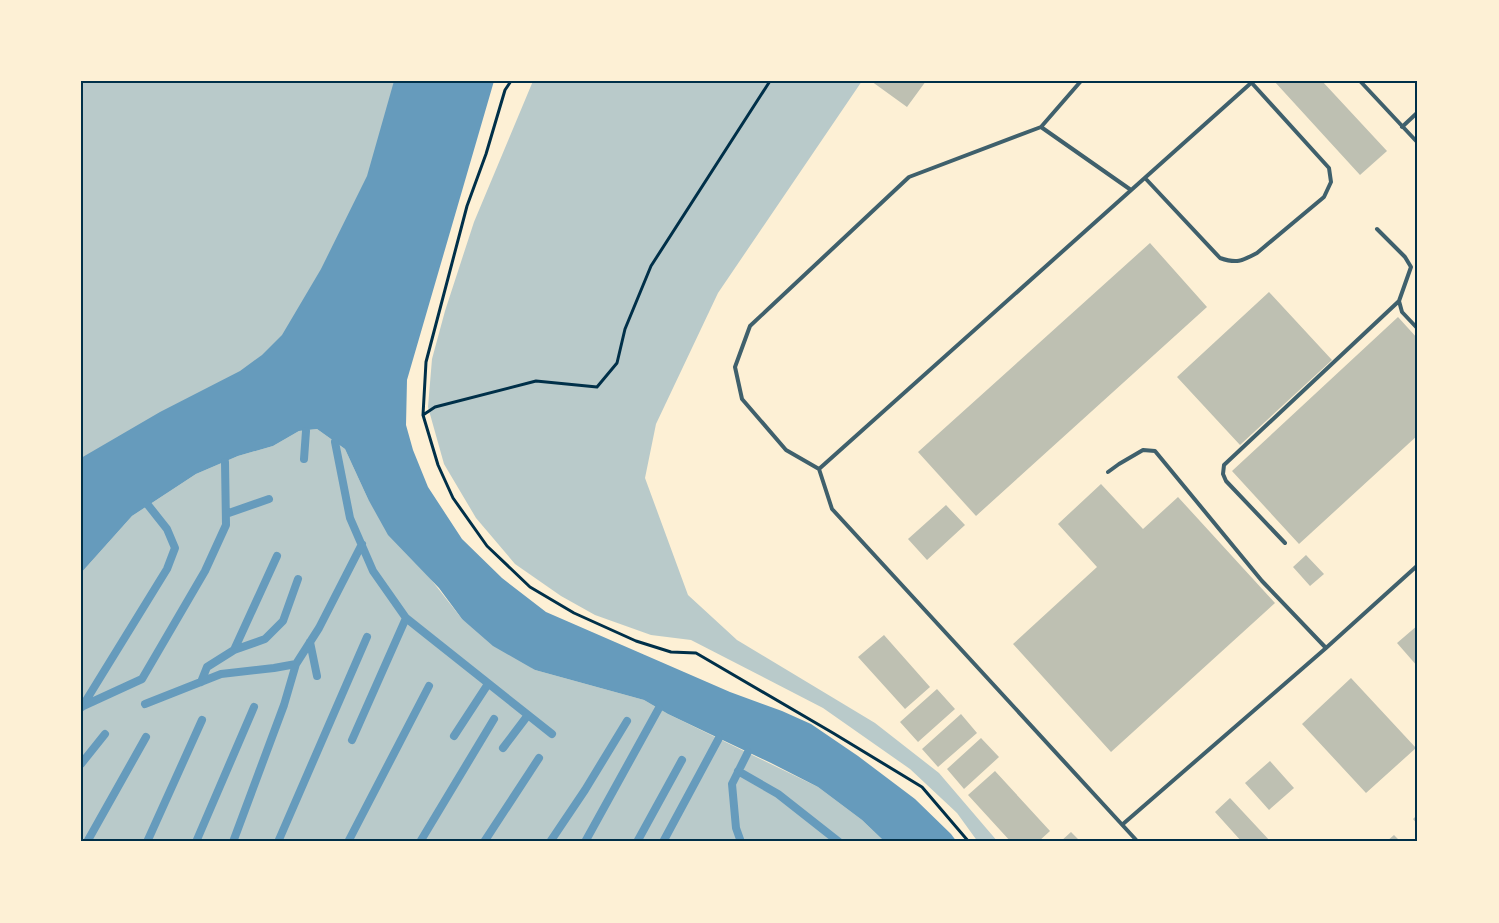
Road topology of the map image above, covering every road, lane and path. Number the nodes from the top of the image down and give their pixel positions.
1 (511, 81) edge
2 (770, 81) edge
3 (1081, 81) edge
4 (1360, 81) edge
5 (1250, 82) edge
6 (1418, 112) edge
7 (1041, 127) junction
8 (1402, 127) junction
9 (1418, 143) edge
10 (1145, 178) junction
11 (1131, 190) junction
12 (1377, 229) dead end
13 (1399, 301) junction
14 (1418, 329) edge
15 (423, 415) junction
16 (819, 469) junction
17 (1108, 472) dead end
18 (1284, 543) dead end
19 (1418, 565) edge
20 (1326, 648) junction
21 (1123, 824) junction
22 (969, 842) edge
23 (1138, 842) edge

1 - 15 path
2 - 15 path
3 - 7 lane
4 - 8 lane
5 - 10 lane
5 - 10 lane
6 - 8 lane
7 - 11 lane
7 - 16 lane
8 - 9 lane
10 - 11 lane
11 - 16 lane
12 - 13 lane
13 - 14 lane
13 - 18 lane
15 - 22 path
16 - 21 lane
17 - 20 lane
19 - 20 lane
20 - 21 lane
21 - 23 lane

